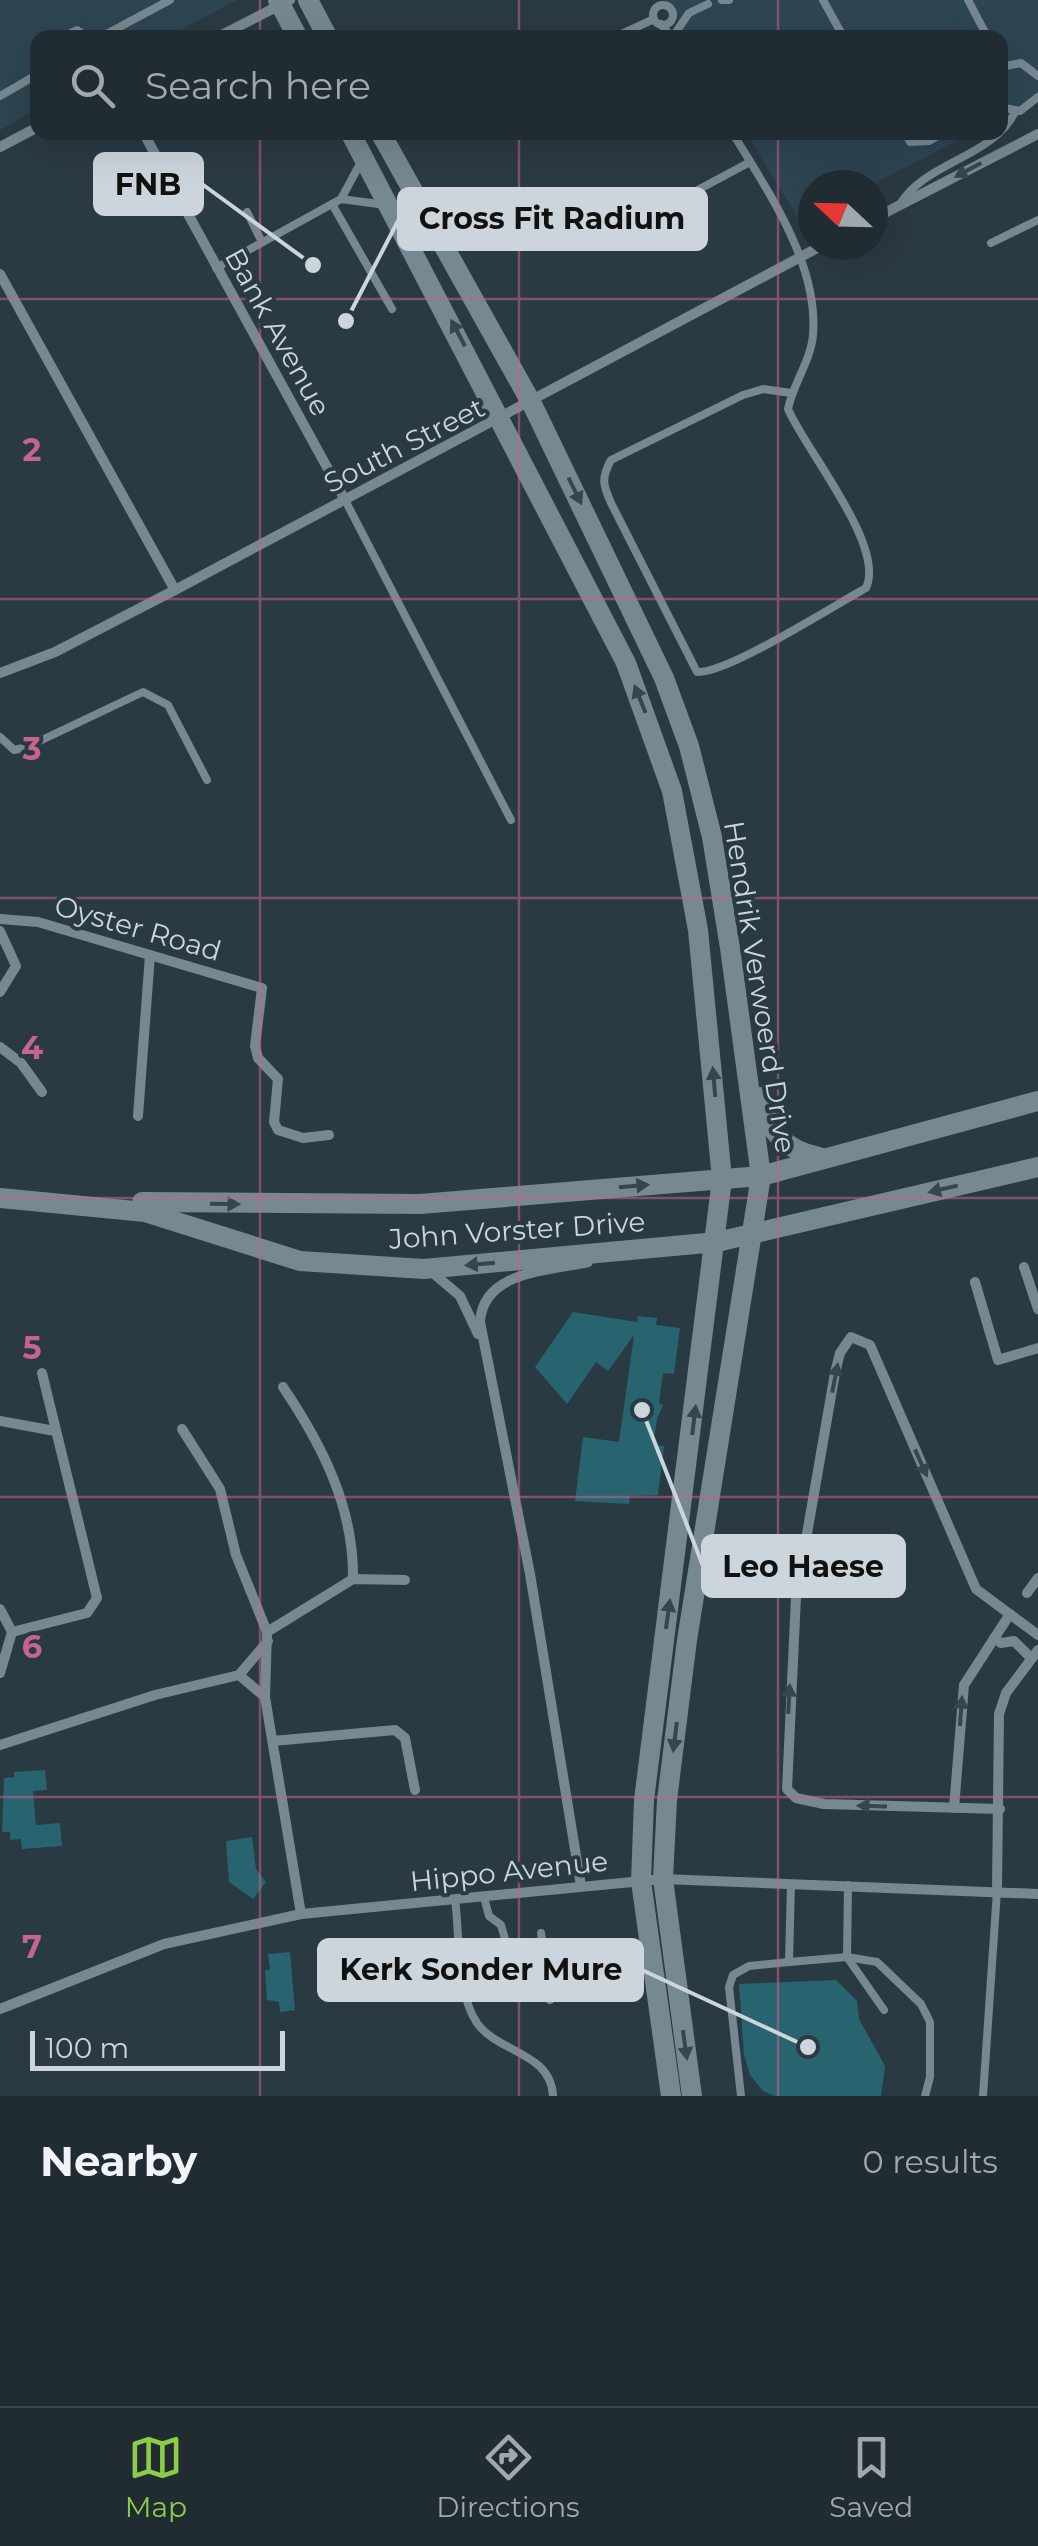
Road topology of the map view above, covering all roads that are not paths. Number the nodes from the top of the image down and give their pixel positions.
1 (170, 0) edge
2 (308, 0) edge
3 (650, 0) edge
4 (824, 0) edge
5 (968, 0) edge
6 (283, 2) edge
7 (708, 4) dead end
8 (667, 7) edge
9 (690, 13) junction
10 (656, 18) junction
11 (115, 30) edge
12 (231, 30) edge
13 (295, 30) edge
14 (324, 30) edge
15 (630, 30) edge
16 (669, 30) edge
17 (680, 30) edge
18 (840, 30) edge
19 (984, 30) edge
20 (1008, 64) edge
21 (1037, 74) edge
22 (30, 79) edge
23 (0, 96) edge
24 (1037, 99) edge
25 (1008, 109) edge
26 (1015, 112) junction
27 (1008, 123) edge
28 (30, 131) edge
29 (1038, 134) edge
30 (147, 140) edge
31 (354, 140) edge
32 (384, 140) edge
33 (740, 140) edge
34 (988, 140) edge
35 (0, 146) edge
36 (363, 156) junction
37 (750, 162) junction
38 (341, 199) junction
39 (332, 204) junction
40 (390, 206) junction
41 (898, 206) junction
42 (247, 212) dead end
43 (888, 212) edge
44 (651, 215) dead end
45 (1038, 220) edge
46 (262, 242) junction
47 (991, 243) dead end
48 (798, 253) edge
49 (798, 258) edge
50 (801, 260) edge
51 (216, 268) junction
52 (0, 274) edge
53 (392, 309) dead end
54 (791, 393) junction
55 (532, 404) junction
56 (502, 420) junction
57 (345, 500) junction
58 (175, 590) junction
59 (0, 673) edge
60 (0, 737) edge
61 (207, 780) dead end
62 (511, 820) dead end
63 (0, 919) edge
64 (0, 931) edge
65 (730, 948) junction
66 (150, 954) junction
67 (0, 992) edge
68 (0, 1046) edge
69 (42, 1092) dead end
70 (1038, 1100) edge
71 (138, 1116) dead end
72 (328, 1135) dead end
73 (820, 1157) junction
74 (1038, 1166) edge
75 (761, 1176) junction
76 (722, 1179) junction
77 (0, 1190) edge
78 (0, 1198) edge
79 (752, 1235) junction
80 (717, 1242) junction
81 (647, 1248) junction
82 (1024, 1267) dead end
83 (424, 1269) junction
84 (975, 1282) dead end
85 (1038, 1309) edge
86 (482, 1344) junction
87 (1038, 1348) edge
88 (42, 1373) dead end
89 (283, 1387) dead end
90 (0, 1421) edge
91 (182, 1429) dead end
92 (55, 1431) junction
93 (1038, 1578) edge
94 (353, 1579) junction
95 (405, 1580) dead end
96 (1027, 1593) dead end
97 (0, 1609) edge
98 (1010, 1614) junction
99 (12, 1632) junction
100 (1038, 1635) edge
101 (268, 1636) junction
102 (994, 1638) junction
103 (1034, 1654) edge
104 (0, 1673) edge
105 (240, 1676) junction
106 (265, 1697) junction
107 (273, 1741) junction
108 (0, 1746) edge
109 (415, 1790) dead end
110 (954, 1808) junction
111 (1000, 1809) junction
112 (641, 1880) junction
113 (663, 1880) junction
114 (791, 1884) junction
115 (848, 1885) junction
116 (580, 1886) junction
117 (998, 1889) junction
118 (1038, 1894) edge
119 (484, 1896) junction
120 (455, 1899) junction
121 (302, 1914) junction
122 (541, 1932) dead end
123 (544, 1955) junction
124 (847, 1957) junction
125 (789, 1962) junction
126 (550, 2000) dead end
127 (0, 2010) edge
128 (884, 2010) dead end
129 (552, 2096) edge
130 (671, 2096) edge
131 (692, 2096) edge
132 (741, 2096) edge
133 (926, 2096) edge
134 (983, 2096) edge

1 - 11 lane
2 - 14 main road
3 - 10 lane
4 - 18 lane
5 - 19 lane
6 - 12 street
6 - 13 main road
7 - 9 lane
8 - 9 lane
8 - 10 lane
8 - 10 lane
9 - 17 lane
10 - 15 lane
10 - 16 lane
20 - 21 lane
22 - 23 lane
24 - 26 lane
25 - 26 lane
26 - 27 lane
28 - 35 street
29 -> 41 street
30 - 51 street, Bank Avenue
31 - 36 main road, Hendrik Verwoerd Drive
32 - 55 main road, Hendrik Verwoerd Drive
33 - 37 lane
34 - 41 lane
36 - 38 lane
36 - 40 main road, Hendrik Verwoerd Drive
37 - 44 lane
37 - 48 lane
38 - 39 lane
38 - 40 lane
39 - 46 lane
39 - 53 lane
56 -> 40 main road, Hendrik Verwoerd Drive
41 - 43 street
42 - 46 lane
45 - 47 lane
46 - 51 lane
49 - 55 street, South Street
50 - 54 lane
51 - 57 street, Bank Avenue
52 - 58 street
54 - 54 lane
55 - 56 street, South Street
55 -> 65 main road, Hendrik Verwoerd Drive
56 - 57 street, South Street
76 -> 56 main road, Hendrik Verwoerd Drive
57 - 58 street, South Street
57 - 62 lane
58 - 59 street, South Street
60 - 61 lane
63 - 66 street, Oyster Road
64 - 67 street
65 - 73 main road
65 - 75 main road, Hendrik Verwoerd Drive
66 - 71 street
66 - 72 street, Oyster Road
68 - 69 street
70 - 73 main road, John Vorster Drive
73 - 75 main road, John Vorster Drive
74 -> 79 main road, John Vorster Drive
75 - 76 main road, John Vorster Drive
75 - 79 main road, Hendrik Verwoerd Drive
77 -> 76 main road, John Vorster Drive
76 - 80 main road, Hendrik Verwoerd Drive
78 - 83 main road, John Vorster Drive
79 - 80 main road, John Vorster Drive
79 -> 113 main road, Hendrik Verwoerd Drive
80 - 81 main road, John Vorster Drive
112 -> 80 main road, Hendrik Verwoerd Drive
81 -> 83 main road, John Vorster Drive
81 - 86 street
82 - 85 street
83 - 86 street
84 - 87 street
86 - 116 street
88 - 92 street
89 - 94 street
90 - 92 street
91 - 101 street
92 - 99 street
93 - 96 street
94 - 95 street
94 - 101 street
97 - 99 street
98 - 100 street
98 - 102 street
110 -> 98 street
99 - 104 street
101 - 105 street
101 - 106 street
102 - 103 street
110 -> 102 street
103 - 111 street
105 - 106 street
105 - 108 street
106 - 107 street
107 - 109 street
107 - 121 street
110 - 111 street
111 - 117 street
112 - 113 street, Hippo Avenue
112 - 116 street, Hippo Avenue
112 - 130 main road, Hendrik Verwoerd Drive
113 - 114 street, Hippo Avenue
113 -> 131 main road, Hendrik Verwoerd Drive
114 - 115 street, Hippo Avenue
114 - 125 lane
115 - 117 street, Hippo Avenue
115 - 124 lane
116 - 119 street, Hippo Avenue
117 - 118 street, Hippo Avenue
117 - 134 lane
119 - 120 street, Hippo Avenue
119 - 123 lane
120 - 121 street, Hippo Avenue
120 - 129 lane
121 - 127 street, Hippo Avenue
122 - 123 lane
123 - 126 lane
124 - 125 lane
124 - 128 lane
124 - 133 lane
125 - 132 lane

